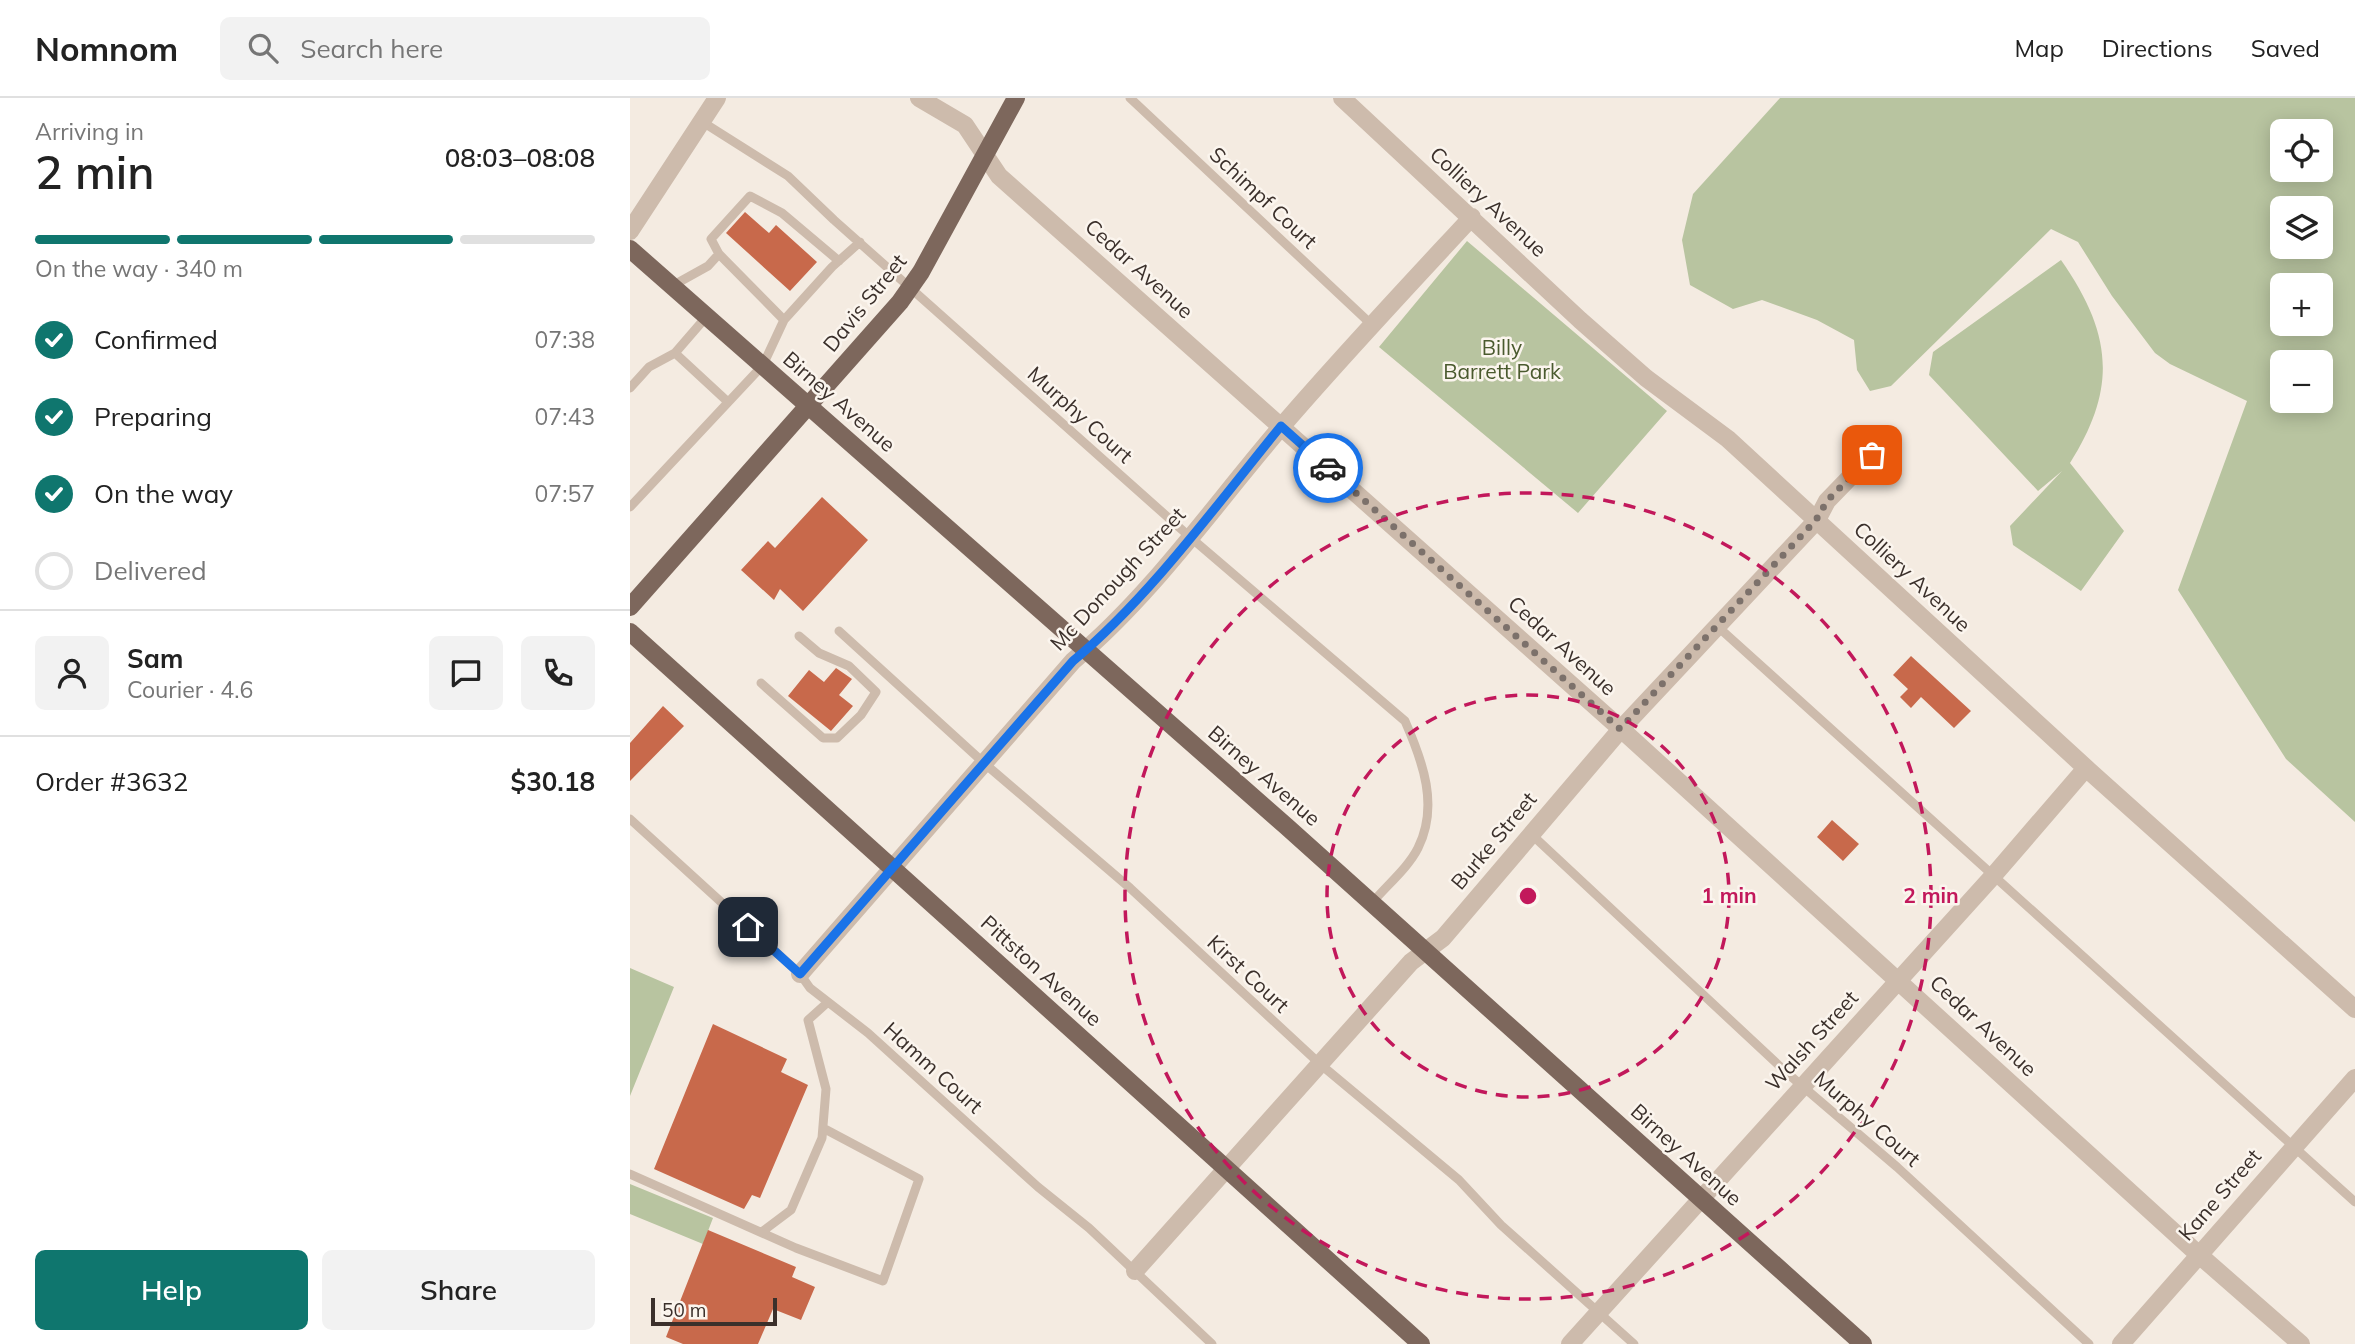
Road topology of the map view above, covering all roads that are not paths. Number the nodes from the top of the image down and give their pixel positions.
1 (717, 98) edge
2 (919, 98) edge
3 (1016, 98) edge
4 (1130, 98) edge
5 (1342, 98) edge
6 (701, 121) junction
7 (985, 157) junction
8 (1472, 217) junction
9 (630, 231) edge
10 (860, 242) junction
11 (630, 248) edge
12 (719, 254) junction
13 (839, 261) junction
14 (672, 285) junction
15 (911, 288) junction
16 (707, 316) junction
17 (784, 320) junction
18 (1372, 325) junction
19 (676, 353) junction
20 (762, 365) junction
21 (630, 388) edge
22 (728, 402) junction
23 (809, 406) junction
24 (1281, 426) junction
25 (1887, 439) dead end
26 (630, 507) edge
27 (1816, 520) junction
28 (1190, 537) junction
29 (630, 607) edge
30 (1717, 626) junction
31 (839, 631) dead end
32 (630, 632) edge
33 (799, 636) dead end
34 (1087, 650) junction
35 (761, 683) dead end
36 (1620, 729) junction
37 (984, 763) junction
38 (2086, 768) junction
39 (630, 820) edge
40 (1530, 833) junction
41 (893, 868) junction
42 (1993, 876) junction
43 (1371, 902) junction
44 (1426, 951) junction
45 (800, 974) junction
46 (1898, 978) junction
47 (828, 1002) junction
48 (2355, 1009) edge
49 (1320, 1064) junction
50 (2355, 1078) edge
51 (1802, 1086) junction
52 (823, 1128) junction
53 (2294, 1146) junction
54 (1226, 1168) junction
55 (630, 1174) edge
56 (1701, 1199) junction
57 (2355, 1202) edge
58 (763, 1231) junction
59 (2198, 1254) junction
60 (1135, 1271) junction
61 (1599, 1312) junction
62 (1212, 1344) edge
63 (1421, 1344) edge
64 (1570, 1344) edge
65 (1634, 1344) edge
66 (1863, 1344) edge
67 (2089, 1344) edge
68 (2121, 1344) edge
69 (2301, 1344) edge

1 - 6 street
2 - 7 street, Cedar Avenue
3 - 7 main road, Davis Street
4 - 18 lane, Schimpf Court
5 - 8 street, Colliery Avenue
6 - 9 street
6 - 10 lane, Murphy Court
7 - 15 main road, Davis Street
7 - 24 street, Cedar Avenue
8 - 18 street, Mc Donough Street
8 - 27 street, Colliery Avenue
10 - 13 lane
10 - 15 lane, Murphy Court
11 - 14 main road, Birney Avenue
12 - 13 lane
12 - 14 lane
12 - 17 lane
13 - 17 lane
14 - 16 main road, Birney Avenue
15 - 23 main road, Davis Street
15 - 28 lane, Murphy Court
16 - 19 lane
16 - 20 main road, Birney Avenue
17 - 20 lane
18 - 24 street, Mc Donough Street
19 - 21 lane
19 - 22 lane
20 - 22 lane
20 - 23 main road, Birney Avenue
22 - 26 lane
23 - 29 main road, Davis Street
23 - 34 main road, Birney Avenue
24 - 28 street, Mc Donough Street
24 - 36 street, Cedar Avenue
25 - 27 street, Burke Street
27 - 30 street, Burke Street
27 - 38 street, Colliery Avenue
28 - 34 street, Mc Donough Street
28 - 43 lane, Murphy Court
30 - 36 street, Burke Street
30 - 42 lane
31 - 37 lane, Kirst Court
32 - 41 main road, Pittston Avenue
33 - 35 lane
34 - 37 street, Mc Donough Street
34 - 43 main road, Birney Avenue
36 - 40 street, Burke Street
36 - 46 street, Cedar Avenue
37 - 41 street, Mc Donough Street
37 - 49 lane, Kirst Court
38 - 42 street, Walsh Street
38 - 48 street, Colliery Avenue
39 - 45 lane, Hamm Court
40 - 44 street, Burke Street
40 - 51 lane, Murphy Court
41 - 45 street, Mc Donough Street
41 - 54 main road, Pittston Avenue
42 - 46 street, Walsh Street
42 - 53 lane
43 - 44 main road, Birney Avenue
44 - 49 street, Burke Street
44 - 56 main road, Birney Avenue
45 - 47 lane, Hamm Court
46 - 51 street, Walsh Street
46 - 59 street, Cedar Avenue
47 - 52 lane
47 - 60 lane, Hamm Court
49 - 54 street, Burke Street
49 - 61 lane, Kirst Court
50 - 53 street, Kane Street
51 - 56 street, Walsh Street
51 - 67 lane, Murphy Court
52 - 58 lane
52 - 58 lane
53 - 57 lane
53 - 59 street, Kane Street
54 - 60 street, Burke Street
54 - 63 main road, Pittston Avenue
55 - 58 lane
56 - 61 street, Walsh Street
56 - 66 main road, Birney Avenue
59 - 68 street, Kane Street
59 - 69 street, Cedar Avenue
60 - 62 lane, Hamm Court
61 - 64 street, Walsh Street
61 - 65 lane, Kirst Court

